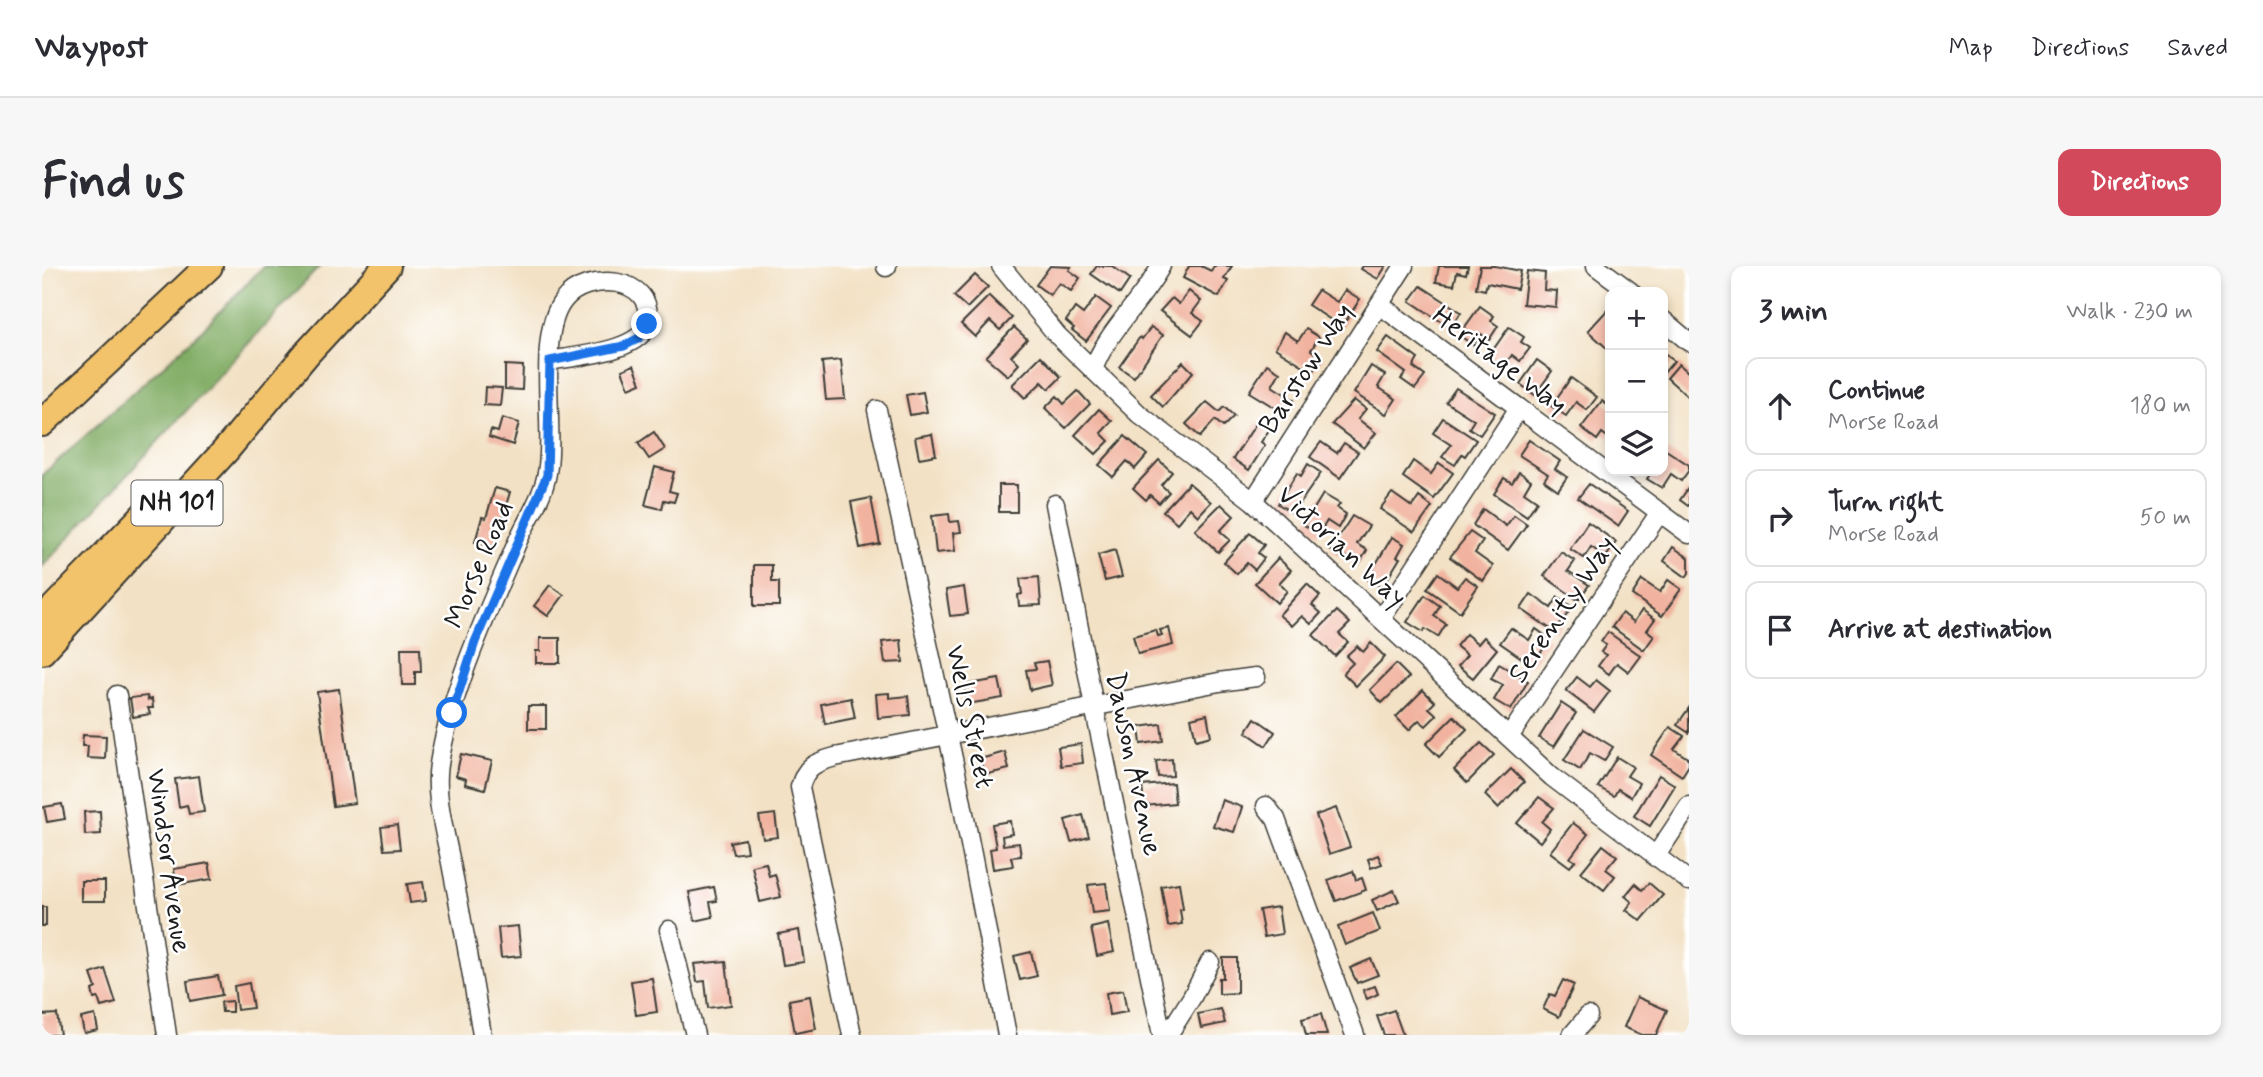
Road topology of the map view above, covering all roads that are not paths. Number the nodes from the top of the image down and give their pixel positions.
1 (209, 266) edge
2 (387, 266) edge
3 (1001, 266) edge
4 (1161, 266) edge
5 (1404, 266) edge
6 (1596, 266) edge
7 (1624, 287) edge
8 (1380, 305) junction
9 (1668, 324) edge
10 (1689, 342) edge
11 (308, 352) junction
12 (550, 361) junction
13 (1093, 370) junction
14 (1519, 408) junction
15 (877, 410) dead end
16 (42, 423) edge
17 (1253, 501) junction
18 (1055, 504) dead end
19 (1660, 512) junction
20 (1689, 534) edge
21 (42, 620) edge
22 (1381, 620) junction
23 (42, 651) edge
24 (1256, 677) dead end
25 (117, 695) dead end
26 (1094, 706) junction
27 (946, 736) junction
28 (1509, 737) junction
29 (1266, 806) dead end
30 (1689, 806) edge
31 (1655, 857) junction
32 (1689, 881) edge
33 (669, 930) dead end
34 (1210, 962) dead end
35 (1588, 1016) dead end
36 (167, 1035) edge
37 (482, 1035) edge
38 (695, 1035) edge
39 (852, 1035) edge
40 (1007, 1035) edge
41 (1161, 1035) edge
42 (1168, 1035) edge
43 (1355, 1035) edge
44 (1572, 1035) edge

1 - 16 highway
2 - 11 highway, NH 101
3 - 13 street, Victorian Way
4 - 13 street
5 - 8 street, Barstow Way
6 - 7 street
8 - 14 street, Heritage Way
8 - 17 street, Barstow Way
9 - 10 street
11 - 21 highway
11 - 23 highway, NH 101
12 - 12 street, Morse Road
12 - 37 street, Morse Road
13 - 17 street, Victorian Way
14 - 19 street, Heritage Way
14 - 22 street
15 - 27 street, Wells Street
17 - 22 street, Victorian Way
18 - 26 street, Dawson Avenue
19 - 20 street, Heritage Way
19 - 28 street, Serenity Way
22 - 28 street, Victorian Way
24 - 26 street
25 - 36 street, Windsor Avenue
26 - 27 street
26 - 41 street, Dawson Avenue
27 - 39 street
27 - 40 street, Wells Street
28 - 31 street, Victorian Way
29 - 43 street
30 - 31 street
31 - 32 street, Victorian Way
33 - 38 street
34 - 42 street
35 - 44 street

